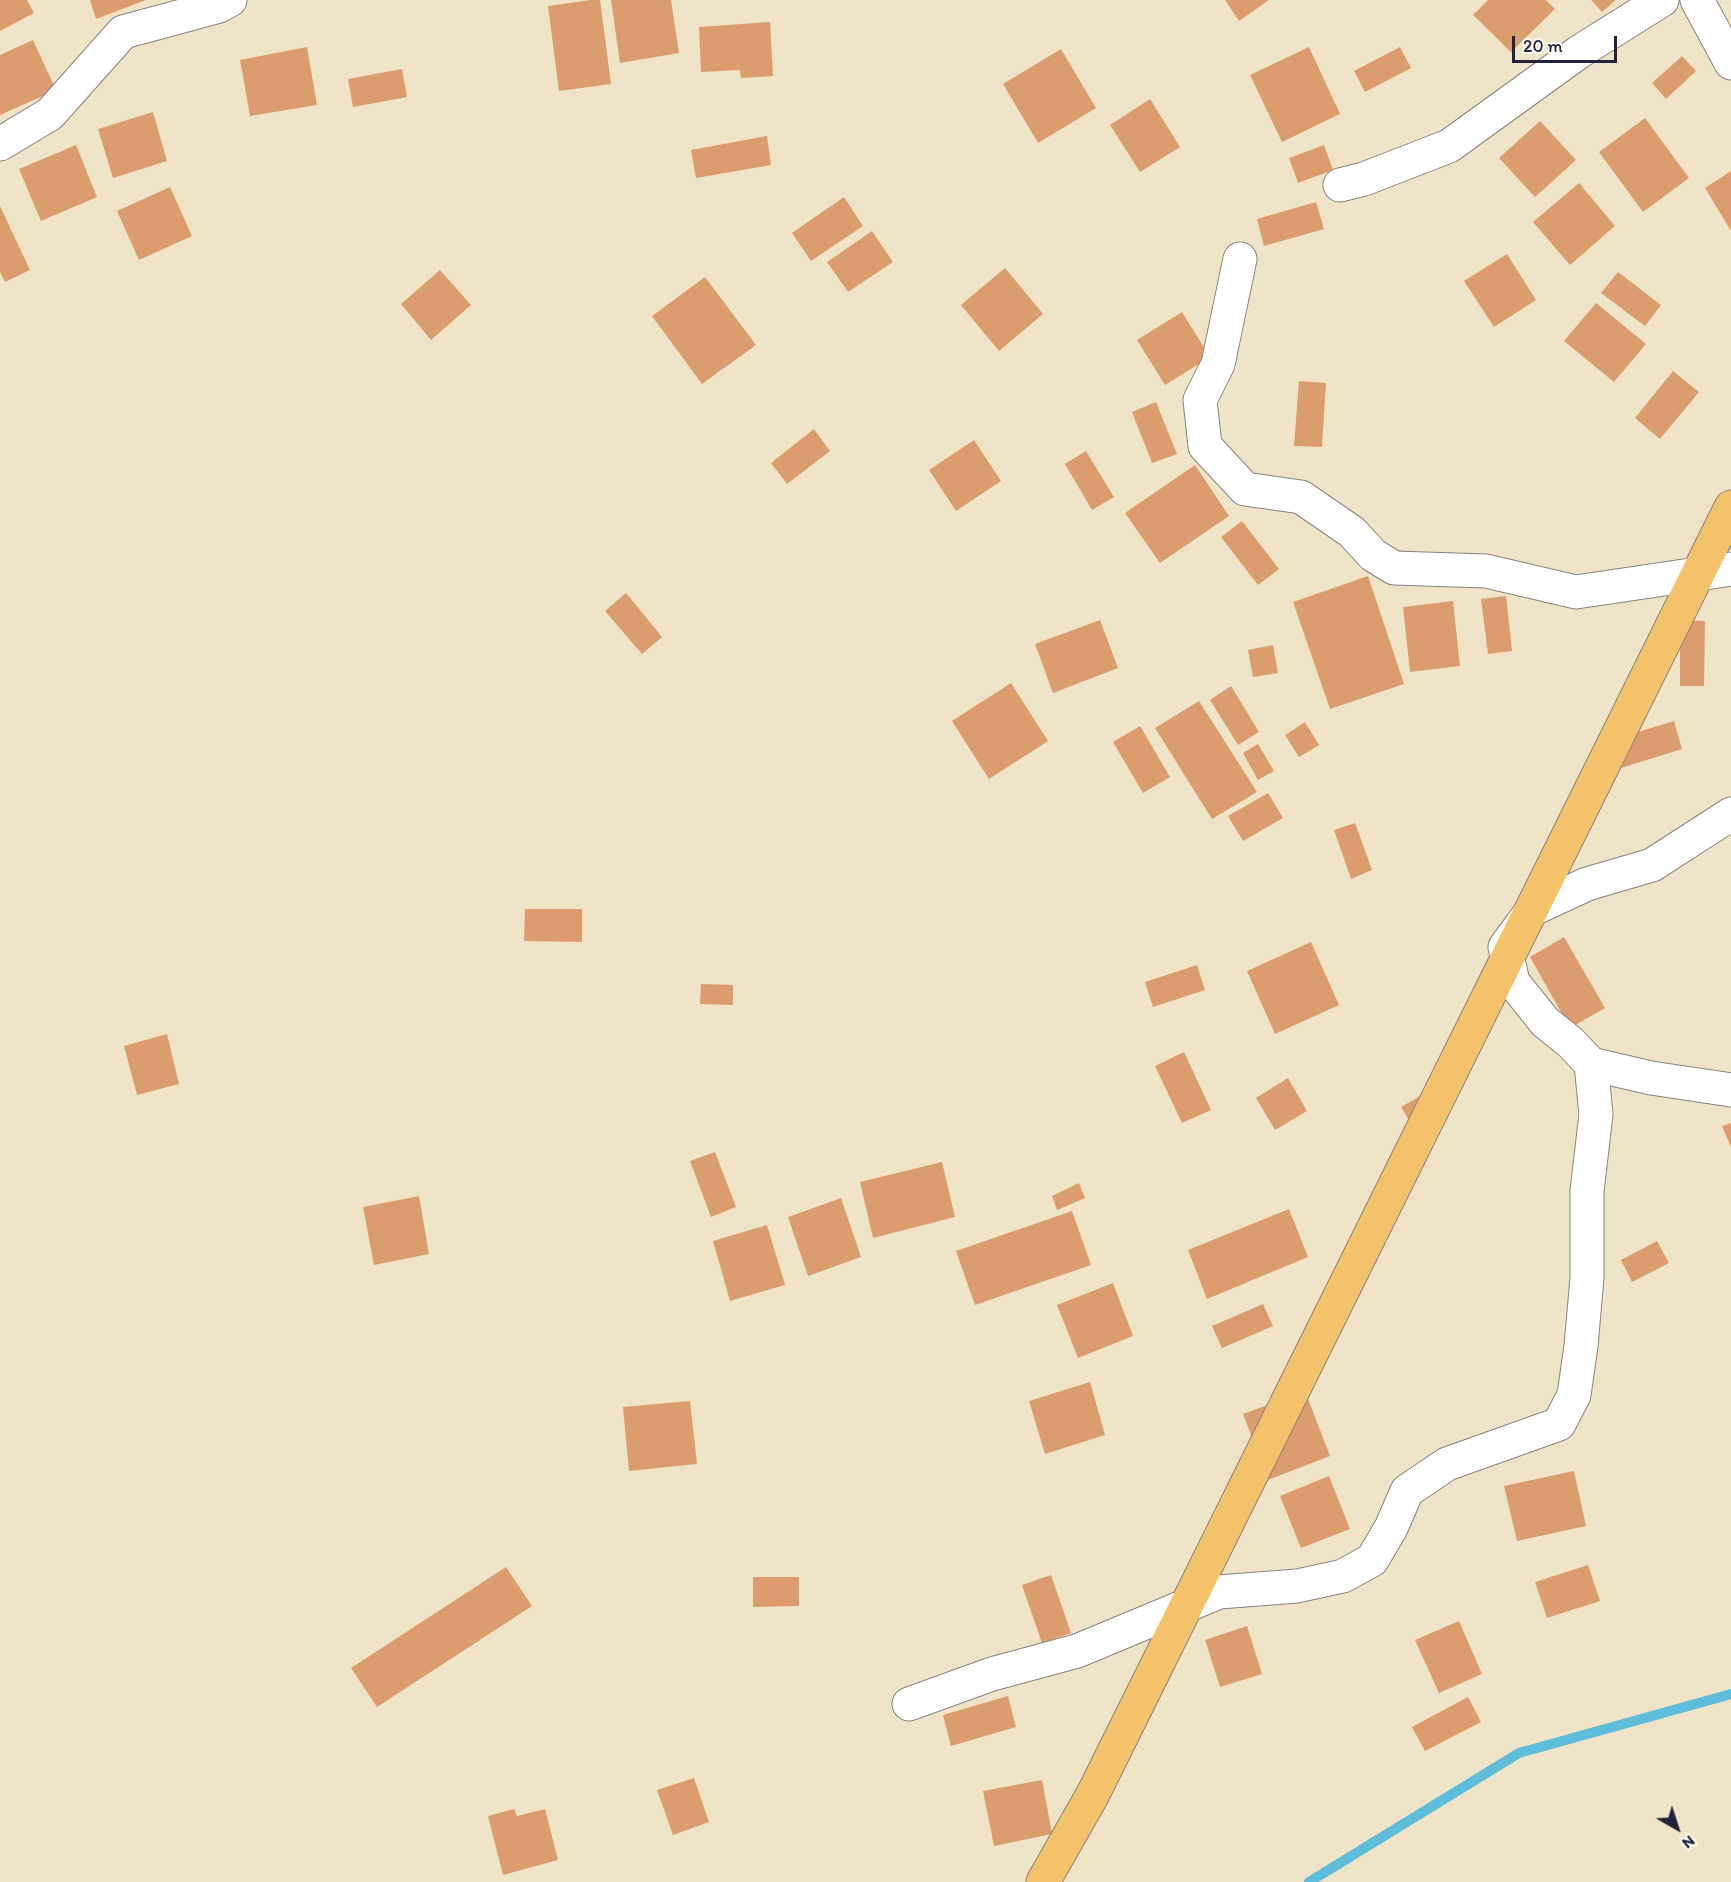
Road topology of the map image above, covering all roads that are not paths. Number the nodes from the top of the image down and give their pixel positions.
1 (230, 0) edge
2 (1662, 0) edge
3 (1697, 0) edge
4 (1731, 63) edge
5 (0, 144) edge
6 (1340, 185) dead end
7 (1240, 259) dead end
8 (1731, 507) edge
9 (1731, 569) edge
10 (1731, 814) edge
11 (1591, 1064) junction
12 (1731, 1090) edge
13 (909, 1704) dead end
14 (1043, 1882) edge

1 - 5 street
2 - 6 street
3 - 4 street
7 - 9 street
8 - 14 highway
10 - 11 street
11 - 12 street
11 - 13 street

